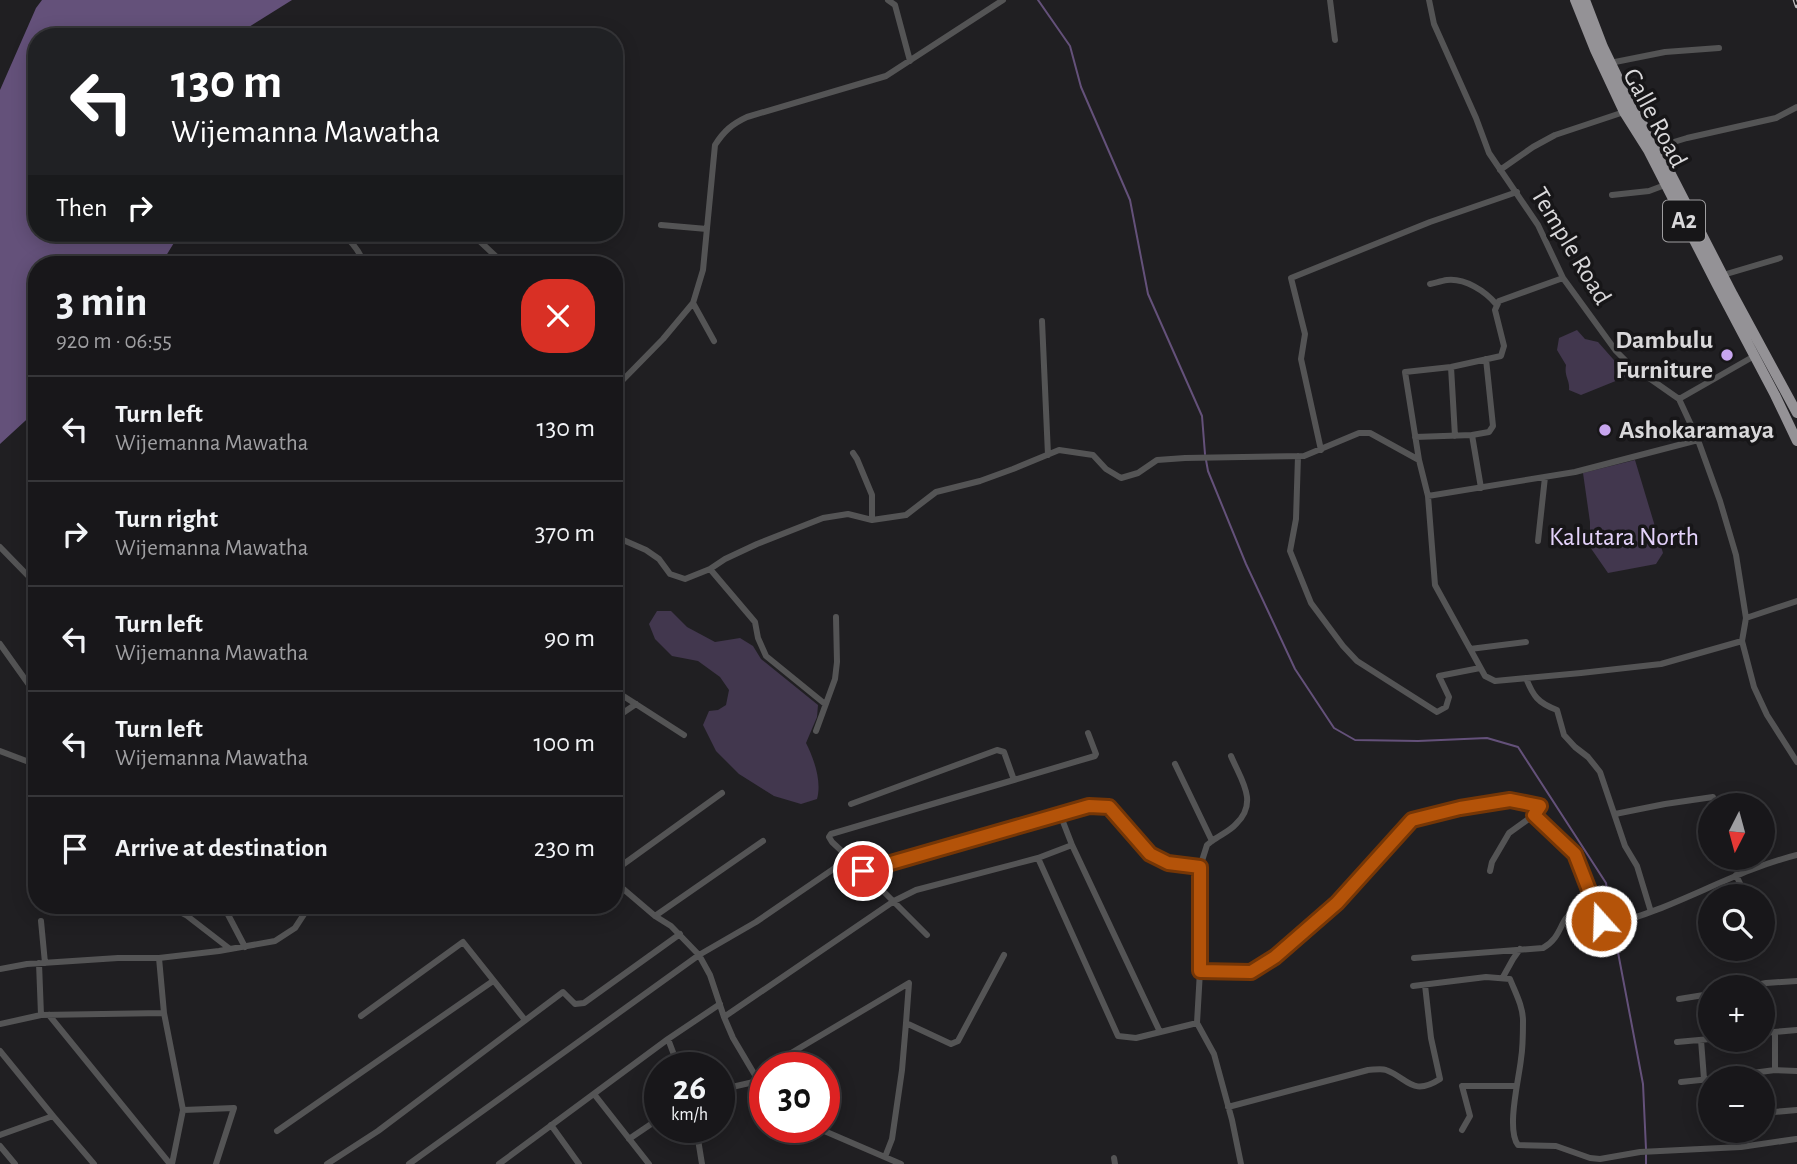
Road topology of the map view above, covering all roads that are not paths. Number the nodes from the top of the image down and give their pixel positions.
1 (888, 0) edge
2 (1003, 0) edge
3 (1329, 0) edge
4 (1429, 0) edge
5 (1575, 0) edge
6 (1585, 0) edge
7 (1335, 40) dead end
8 (1719, 48) dead end
9 (910, 61) junction
10 (1607, 64) junction
11 (1797, 107) edge
12 (1628, 110) junction
13 (1652, 148) junction
14 (1500, 170) junction
15 (1665, 185) junction
16 (1517, 192) junction
17 (1612, 195) dead end
18 (661, 225) dead end
19 (707, 229) junction
20 (481, 242) edge
21 (495, 256) edge
22 (1780, 258) dead end
23 (1723, 275) junction
24 (1563, 278) junction
25 (1430, 284) dead end
26 (694, 303) junction
27 (1496, 304) junction
28 (1042, 321) dead end
29 (714, 341) dead end
30 (1759, 353) junction
31 (1486, 359) junction
32 (1451, 367) junction
33 (623, 377) edge
34 (1679, 399) junction
35 (1797, 413) edge
36 (1472, 435) junction
37 (1455, 436) junction
38 (1415, 437) junction
39 (1698, 440) junction
40 (1797, 440) edge
41 (1321, 450) junction
42 (853, 453) dead end
43 (1048, 455) junction
44 (1298, 456) junction
45 (1419, 460) junction
46 (1545, 477) junction
47 (1481, 488) junction
48 (1428, 496) junction
49 (872, 520) junction
50 (623, 541) edge
51 (1538, 541) dead end
52 (0, 547) edge
53 (710, 569) junction
54 (28, 576) edge
55 (1797, 601) edge
56 (836, 617) dead end
57 (1746, 618) junction
58 (1742, 641) junction
59 (1527, 642) dead end
60 (0, 644) edge
61 (1470, 649) junction
62 (1480, 668) junction
63 (1527, 678) junction
64 (28, 683) edge
65 (623, 696) edge
66 (636, 704) junction
67 (825, 704) junction
68 (623, 713) edge
69 (816, 731) dead end
70 (1088, 733) dead end
71 (684, 735) dead end
72 (0, 751) edge
73 (1231, 756) dead end
74 (28, 762) edge
75 (1797, 762) edge
76 (1175, 764) dead end
77 (1014, 780) junction
78 (722, 793) dead end
79 (1698, 799) edge
80 (851, 804) dead end
81 (1060, 814) junction
82 (1615, 814) junction
83 (1534, 815) junction
84 (763, 841) dead end
85 (1212, 841) junction
86 (1072, 845) junction
87 (1797, 855) edge
88 (1038, 858) junction
89 (848, 859) junction
90 (623, 865) edge
91 (1200, 867) junction
92 (863, 871) junction
93 (1490, 871) dead end
94 (1736, 876) junction
95 (1740, 884) edge
96 (623, 889) edge
97 (894, 901) junction
98 (1651, 912) junction
99 (184, 914) edge
100 (228, 914) edge
101 (304, 914) edge
102 (655, 916) junction
103 (41, 921) dead end
104 (1601, 921) junction
105 (680, 934) junction
106 (927, 935) dead end
107 (245, 947) junction
108 (230, 949) junction
109 (1520, 949) junction
110 (1004, 954) dead end
111 (699, 955) junction
112 (159, 958) junction
113 (1414, 958) dead end
114 (42, 963) junction
115 (0, 969) edge
116 (1200, 971) junction
117 (1503, 977) junction
118 (493, 981) junction
119 (1797, 981) edge
120 (1775, 982) edge
121 (1425, 985) junction
122 (1413, 986) dead end
123 (1698, 996) edge
124 (1679, 999) dead end
125 (720, 1004) junction
126 (164, 1013) junction
127 (45, 1015) junction
128 (361, 1016) dead end
129 (724, 1017) junction
130 (524, 1020) junction
131 (906, 1023) junction
132 (1197, 1023) junction
133 (0, 1024) edge
134 (1797, 1030) edge
135 (1160, 1032) junction
136 (1775, 1032) edge
137 (668, 1039) junction
138 (1698, 1040) edge
139 (1677, 1042) dead end
140 (0, 1051) edge
141 (673, 1052) edge
142 (792, 1052) edge
143 (749, 1066) edge
144 (1775, 1070) edge
145 (1797, 1070) edge
146 (1698, 1080) edge
147 (1681, 1082) dead end
148 (1516, 1086) junction
149 (594, 1094) junction
150 (1228, 1107) junction
151 (183, 1110) junction
152 (1797, 1110) edge
153 (1775, 1111) edge
154 (53, 1116) junction
155 (551, 1125) junction
156 (644, 1129) edge
157 (1462, 1130) dead end
158 (277, 1131) dead end
159 (0, 1135) edge
160 (840, 1138) edge
161 (629, 1139) junction
162 (1796, 1139) edge
163 (699, 1143) edge
164 (0, 1146) edge
165 (1581, 1155) junction
166 (511, 1156) junction
167 (887, 1160) edge
168 (15, 1164) edge
169 (94, 1164) edge
170 (171, 1164) edge
171 (216, 1164) edge
172 (327, 1164) edge
173 (409, 1164) edge
174 (499, 1164) edge
175 (517, 1164) edge
176 (579, 1164) edge
177 (649, 1164) edge
178 (702, 1164) edge
179 (901, 1164) edge
180 (1241, 1164) edge
181 (1585, 1164) edge

1 - 9 street
2 - 9 street
3 - 7 street
4 - 14 street, Temple Road
5 - 10 highway, Galle Road / A2
6 - 10 highway, Galle Road / A2
8 - 10 street
9 - 19 street
10 - 12 highway, Galle Road / A2
11 - 13 street
12 - 13 highway, Galle Road / A2
12 - 14 street
13 - 15 highway, Galle Road / A2
13 - 23 highway, Galle Road / A2
14 - 16 street, Temple Road
15 - 17 street
15 - 30 highway, Galle Road / A2
16 - 24 street, Temple Road
16 - 41 street
18 - 19 street
19 - 26 street
20 - 21 street
22 - 23 street
23 - 30 highway, Galle Road / A2
24 - 27 street
24 - 34 street, Temple Road
25 - 27 street
26 - 29 street
26 - 33 street
27 - 31 street
28 - 43 street
30 - 34 street
30 - 35 highway, Galle Road / A2
30 - 40 highway, Galle Road / A2
31 - 32 street
31 - 36 street
32 - 37 street
32 - 38 street
34 - 39 street
36 - 37 street
36 - 47 street
37 - 38 street
38 - 45 street
39 - 46 street
39 - 57 street
41 - 44 street
41 - 45 street
42 - 49 street
43 - 44 street
43 - 49 street
44 - 62 street
45 - 48 street
46 - 47 street
46 - 51 street
47 - 48 street
48 - 61 street
49 - 53 street
50 - 53 street
52 - 54 street
53 - 67 street
55 - 57 street
56 - 67 street
57 - 58 street
58 - 63 street
58 - 75 street
59 - 61 street
60 - 64 street
61 - 62 street
62 - 63 street
63 - 82 street
65 - 66 street
66 - 68 street
66 - 71 street
67 - 69 street
70 - 77 street
72 - 74 street
73 - 85 street
76 - 85 street
77 - 80 street
77 - 89 street
78 - 90 street
79 - 82 street
81 - 86 street
81 - 91 street
81 - 92 street
82 - 98 street
83 - 93 street
83 - 104 street
83 - 116 street
84 - 102 street
85 - 91 street
86 - 88 street
86 - 135 street
87 - 94 street
88 - 97 street
88 - 135 street
89 - 92 street
89 - 111 street
91 - 116 street
92 - 97 street
94 - 95 street
94 - 98 street
96 - 102 street
97 - 106 street
97 - 129 street
98 - 104 street
99 - 108 street
100 - 107 street
101 - 107 street
102 - 105 street
103 - 114 street
104 - 109 street
105 - 111 street
105 - 130 street
107 - 108 street
108 - 112 street
109 - 113 street
109 - 117 street
110 - 131 street
111 - 125 street
111 - 173 street
112 - 114 street
112 - 126 street
114 - 115 street
114 - 127 street
116 - 132 street
117 - 121 street
117 - 148 street
118 - 128 street
118 - 130 street
118 - 158 street
119 - 120 street
121 - 122 street
121 - 150 street
123 - 124 street
125 - 129 street
125 - 137 street
126 - 127 street
126 - 151 street
127 - 133 street
127 - 170 street
129 - 143 street
130 - 172 street
131 - 142 street
131 - 167 street
132 - 135 street
132 - 150 street
134 - 136 street
137 - 141 street
137 - 149 street
138 - 139 street
140 - 154 street
144 - 145 street
146 - 147 street
148 - 157 street
148 - 165 street
149 - 155 street
149 - 161 street
150 - 180 street
151 - 170 street
151 - 171 street
152 - 153 street
154 - 159 street
154 - 169 street
155 - 166 street
155 - 176 street
156 - 161 street
160 - 167 street
161 - 177 street
162 - 165 street
163 - 178 street
164 - 168 street
165 - 181 street
166 - 174 street
166 - 175 street
167 - 179 street

